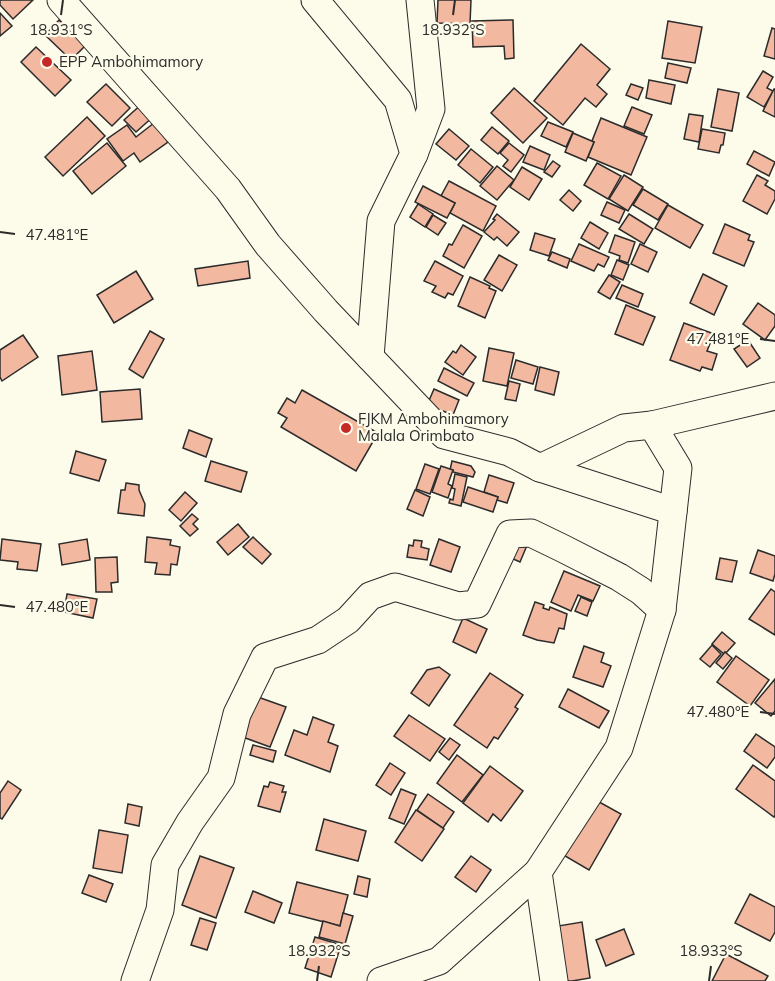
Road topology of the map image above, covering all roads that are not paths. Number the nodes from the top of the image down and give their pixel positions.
1 (60, 0) edge
2 (315, 0) edge
3 (420, 0) edge
4 (414, 154) junction
5 (370, 357) junction
6 (775, 396) edge
7 (652, 424) junction
8 (540, 468) junction
9 (673, 511) junction
10 (662, 610) junction
11 (538, 872) junction
12 (135, 981) edge
13 (381, 981) edge
14 (554, 981) edge

1 - 5 street
2 - 4 street
3 - 4 street
4 - 5 street
5 - 8 street
6 - 7 street
7 - 8 street
7 - 9 street
8 - 9 street
9 - 10 street
10 - 11 street
10 - 12 street
11 - 13 street
11 - 14 street

